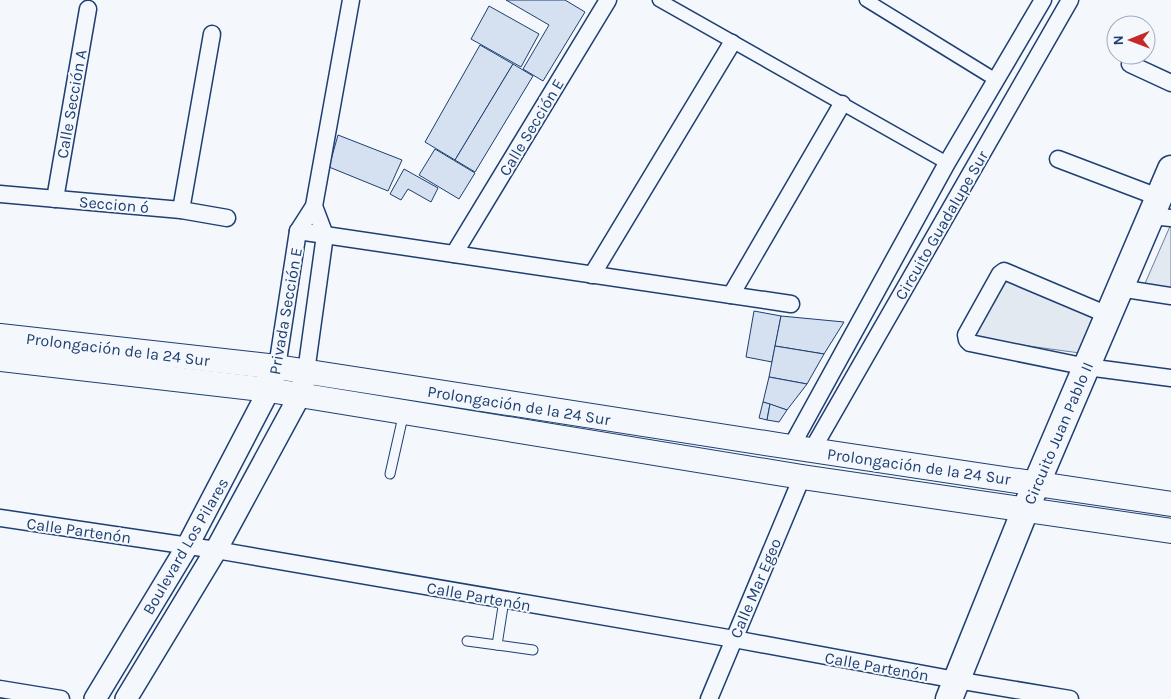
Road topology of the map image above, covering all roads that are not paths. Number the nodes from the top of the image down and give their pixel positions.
1 (351, 0) edge
2 (608, 0) edge
3 (659, 0) edge
4 (866, 0) edge
5 (1043, 0) edge
6 (1070, 0) edge
7 (88, 9) dead end
8 (212, 34) dead end
9 (732, 43) junction
10 (1132, 65) edge
11 (996, 80) junction
12 (1171, 83) edge
13 (842, 104) junction
14 (1058, 159) dead end
15 (947, 163) junction
16 (1171, 168) edge
17 (0, 194) edge
18 (55, 198) junction
19 (314, 206) junction
20 (181, 210) junction
21 (1160, 210) edge
22 (227, 218) dead end
23 (916, 218) junction
24 (938, 230) junction
25 (298, 231) junction
26 (325, 235) junction
27 (454, 254) junction
28 (592, 275) junction
29 (1119, 288) junction
30 (731, 295) junction
31 (1171, 296) edge
32 (792, 304) dead end
33 (1108, 315) junction
34 (0, 336) edge
35 (0, 359) edge
36 (1086, 367) junction
37 (277, 368) junction
38 (306, 372) junction
39 (1171, 378) edge
40 (270, 390) junction
41 (300, 395) junction
42 (404, 412) junction
43 (801, 449) junction
44 (390, 474) dead end
45 (802, 477) junction
46 (1037, 483) junction
47 (1171, 504) edge
48 (1026, 508) junction
49 (0, 518) edge
50 (1171, 531) edge
51 (188, 545) junction
52 (216, 550) junction
53 (504, 600) junction
54 (734, 639) junction
55 (467, 640) dead end
56 (497, 645) junction
57 (533, 650) dead end
58 (0, 689) edge
59 (952, 690) edge
60 (61, 699) edge
61 (95, 699) edge
62 (126, 699) edge
63 (709, 699) edge
64 (1070, 699) edge

1 - 19 street
2 - 27 street, Calle Sección E
3 - 9 street
4 - 11 street
5 - 11 street, Circuito Guadalupe Sur
6 - 24 street, Circuito Guadalupe Sur
7 - 18 street, Calle Sección A
8 - 20 street
9 - 13 street
9 - 28 street
10 - 12 street
11 - 15 street, Circuito Guadalupe Sur
13 - 15 street
13 - 30 street
14 - 21 street
15 - 23 street, Circuito Guadalupe Sur
16 - 21 main road, Circuito Juan Pablo II
17 - 18 street, Seccion ó
18 - 20 street, Seccion ó
19 - 25 street
19 - 26 street
20 - 22 street, Seccion ó
21 - 29 main road, Circuito Juan Pablo II
23 - 24 street
23 - 43 street, Circuito Guadalupe Sur
24 - 43 street, Circuito Guadalupe Sur
25 - 26 street
25 - 37 street, Privada Sección E
26 - 27 street
26 - 38 street, Privada Sección E
27 - 28 street
28 - 30 street
29 - 31 street
29 - 33 main road, Circuito Juan Pablo II
30 - 32 street
33 - 36 main road, Circuito Juan Pablo II
33 - 36 street
34 - 37 main road, Prolongación de la 24 Sur
35 - 40 main road, Prolongación de la 24 Sur
36 - 39 street
36 - 46 main road, Circuito Juan Pablo II
37 - 38 main road, Prolongación de la 24 Sur
37 - 40 street, Privada Sección E
38 - 41 street, Privada Sección E
38 - 43 main road, Prolongación de la 24 Sur
40 - 41 main road, Prolongación de la 24 Sur
40 - 51 street, Boulevard Los Pilares
41 - 42 main road, Prolongación de la 24 Sur
41 - 52 street, Boulevard Los Pilares
42 - 44 lane
42 - 45 main road, Prolongación de la 24 Sur
43 - 46 main road, Prolongación de la 24 Sur
45 - 48 main road, Prolongación de la 24 Sur
45 - 54 street, Calle Mar Egeo
46 - 47 main road, Prolongación de la 24 Sur
46 - 48 main road, Circuito Juan Pablo II
48 - 50 main road, Prolongación de la 24 Sur
48 - 59 main road, Circuito Juan Pablo II
49 - 51 street, Calle Partenón
51 - 52 street, Calle Partenón
51 - 61 street, Boulevard Los Pilares
52 - 53 street, Calle Partenón
52 - 62 street, Boulevard Los Pilares
53 - 54 street, Calle Partenón
53 - 56 lane
54 - 59 street, Calle Partenón
54 - 63 street, Calle Mar Egeo
55 - 56 lane
56 - 57 lane
58 - 60 street
59 - 64 street, Calle Partenón

